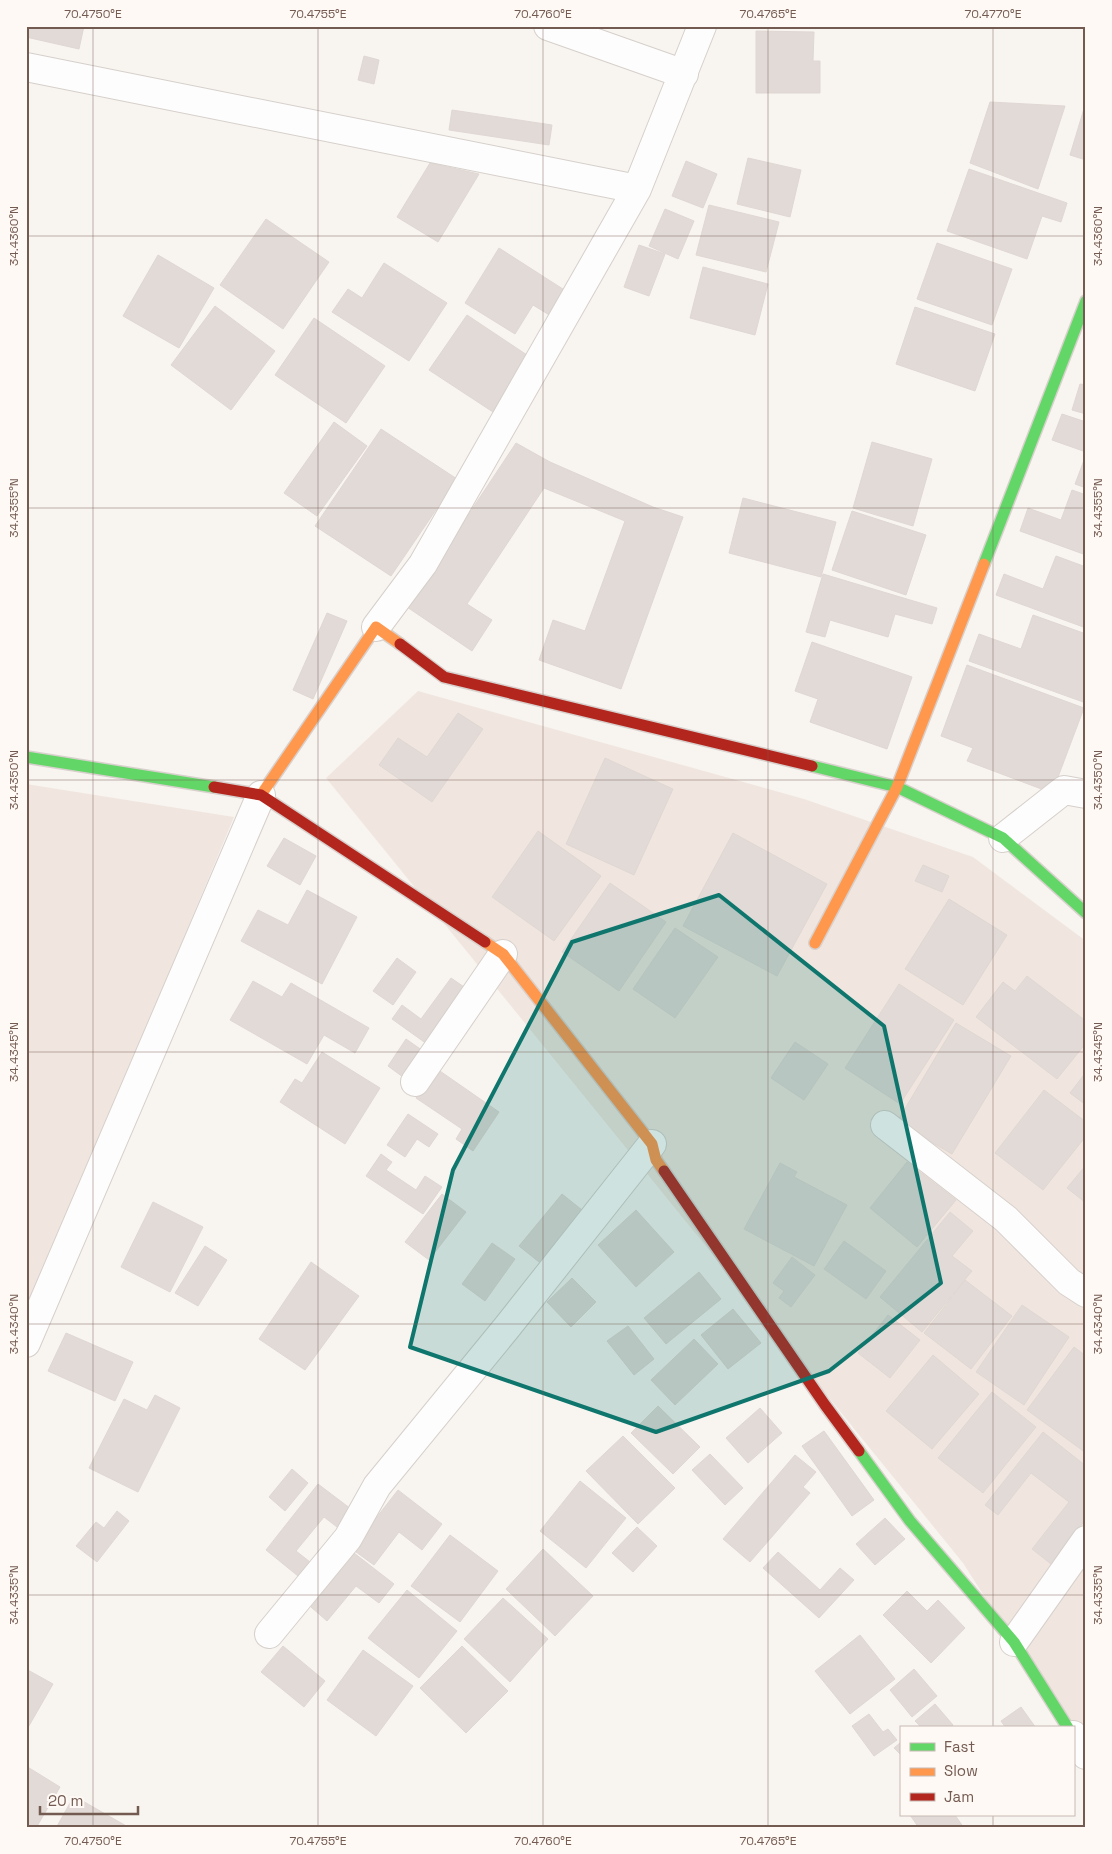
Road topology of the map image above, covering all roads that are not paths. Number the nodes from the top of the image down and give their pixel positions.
1 (548, 26) edge
2 (702, 26) edge
3 (26, 67) edge
4 (684, 74) junction
5 (637, 189) junction
6 (1086, 301) edge
7 (376, 627) junction
8 (26, 757) edge
9 (896, 787) junction
10 (1086, 794) edge
11 (261, 795) junction
12 (1003, 838) junction
13 (1086, 913) edge
14 (815, 943) dead end
15 (503, 954) junction
16 (415, 1082) dead end
17 (885, 1125) dead end
18 (652, 1144) junction
19 (1086, 1293) edge
20 (26, 1343) edge
21 (1086, 1540) edge
22 (269, 1634) dead end
23 (1014, 1642) junction
24 (1067, 1726) edge
25 (1074, 1737) edge
26 (1086, 1755) edge

1 - 4 street
2 - 4 street
3 - 5 street
4 - 5 street
5 - 7 street
6 - 9 street
7 - 9 street
7 - 11 street
8 - 11 street
9 - 12 street
9 - 14 street
10 - 12 street
11 - 15 street
11 - 20 street
12 - 13 street
15 - 16 street
15 - 18 street
17 - 19 street
18 - 22 street
18 - 23 street
21 - 23 street
23 - 24 street
25 - 26 street

